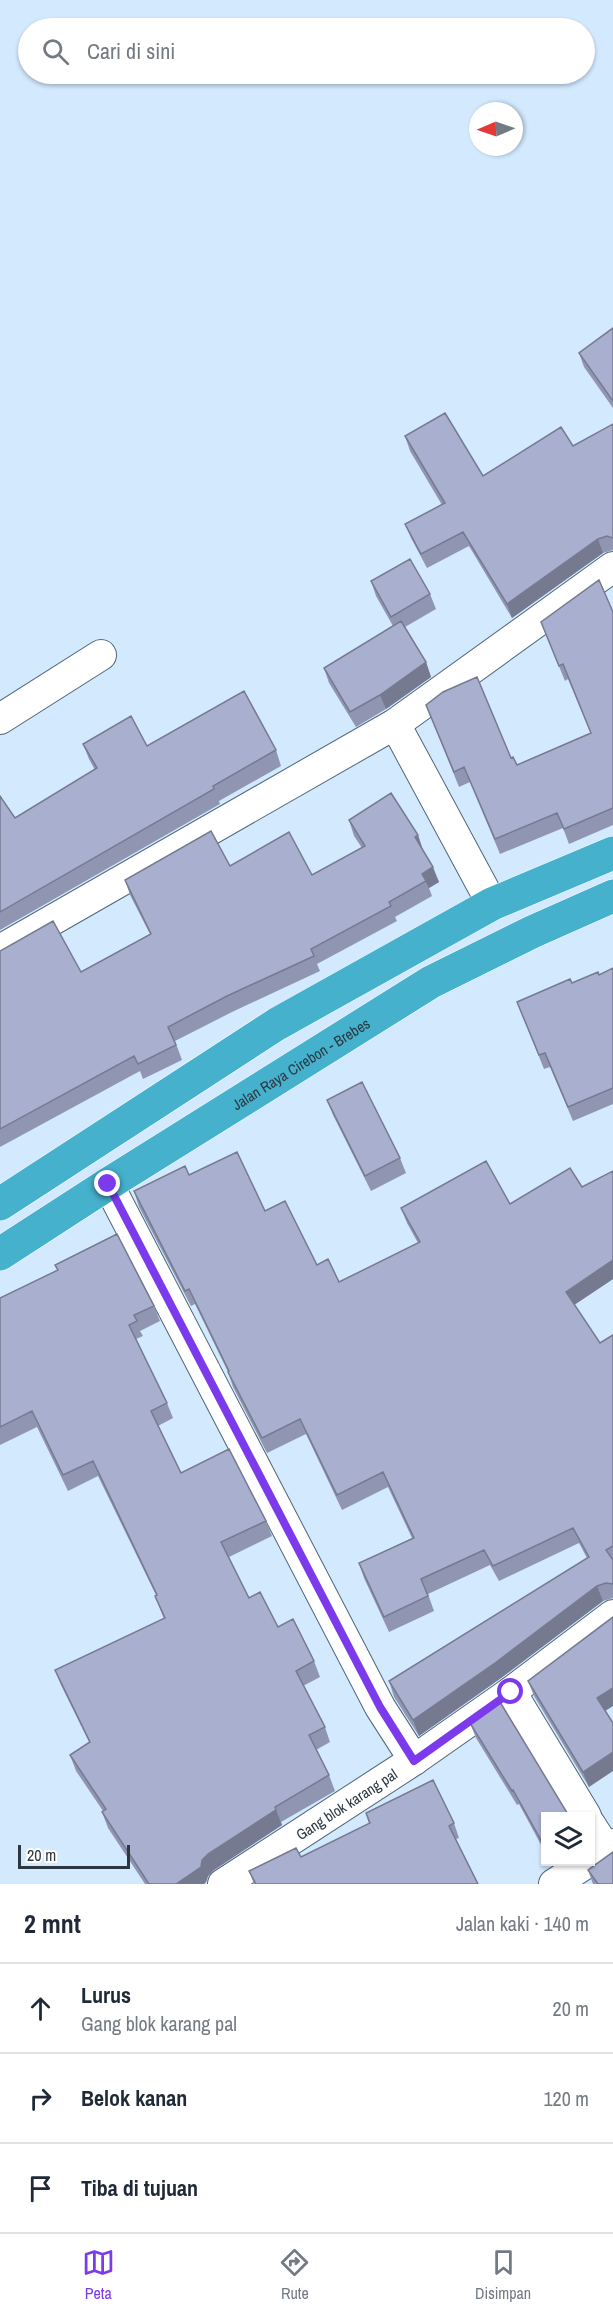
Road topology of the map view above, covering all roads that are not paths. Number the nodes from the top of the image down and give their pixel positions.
1 (613, 567) edge
2 (101, 655) dead end
3 (0, 719) edge
4 (395, 724) junction
5 (613, 853) edge
6 (613, 896) edge
7 (492, 904) junction
8 (0, 950) edge
9 (108, 1184) junction
10 (0, 1204) edge
11 (0, 1254) edge
12 (613, 1615) edge
13 (511, 1692) junction
14 (414, 1761) junction
15 (584, 1812) edge
16 (595, 1839) edge
17 (599, 1854) edge
18 (230, 1882) edge
19 (554, 1884) edge

1 - 4 street
2 - 3 street
4 - 7 street
4 - 8 street
5 - 7 highway
6 - 9 highway, Jalan Raya Cirebon - Brebes
7 - 10 highway
9 - 11 highway, Jalan Raya Cirebon - Brebes
9 - 14 street
12 - 13 street, Gang blok karang pal
13 - 14 street, Gang blok karang pal
13 - 15 street
14 - 18 street, Gang blok karang pal
16 - 17 street
17 - 19 street

